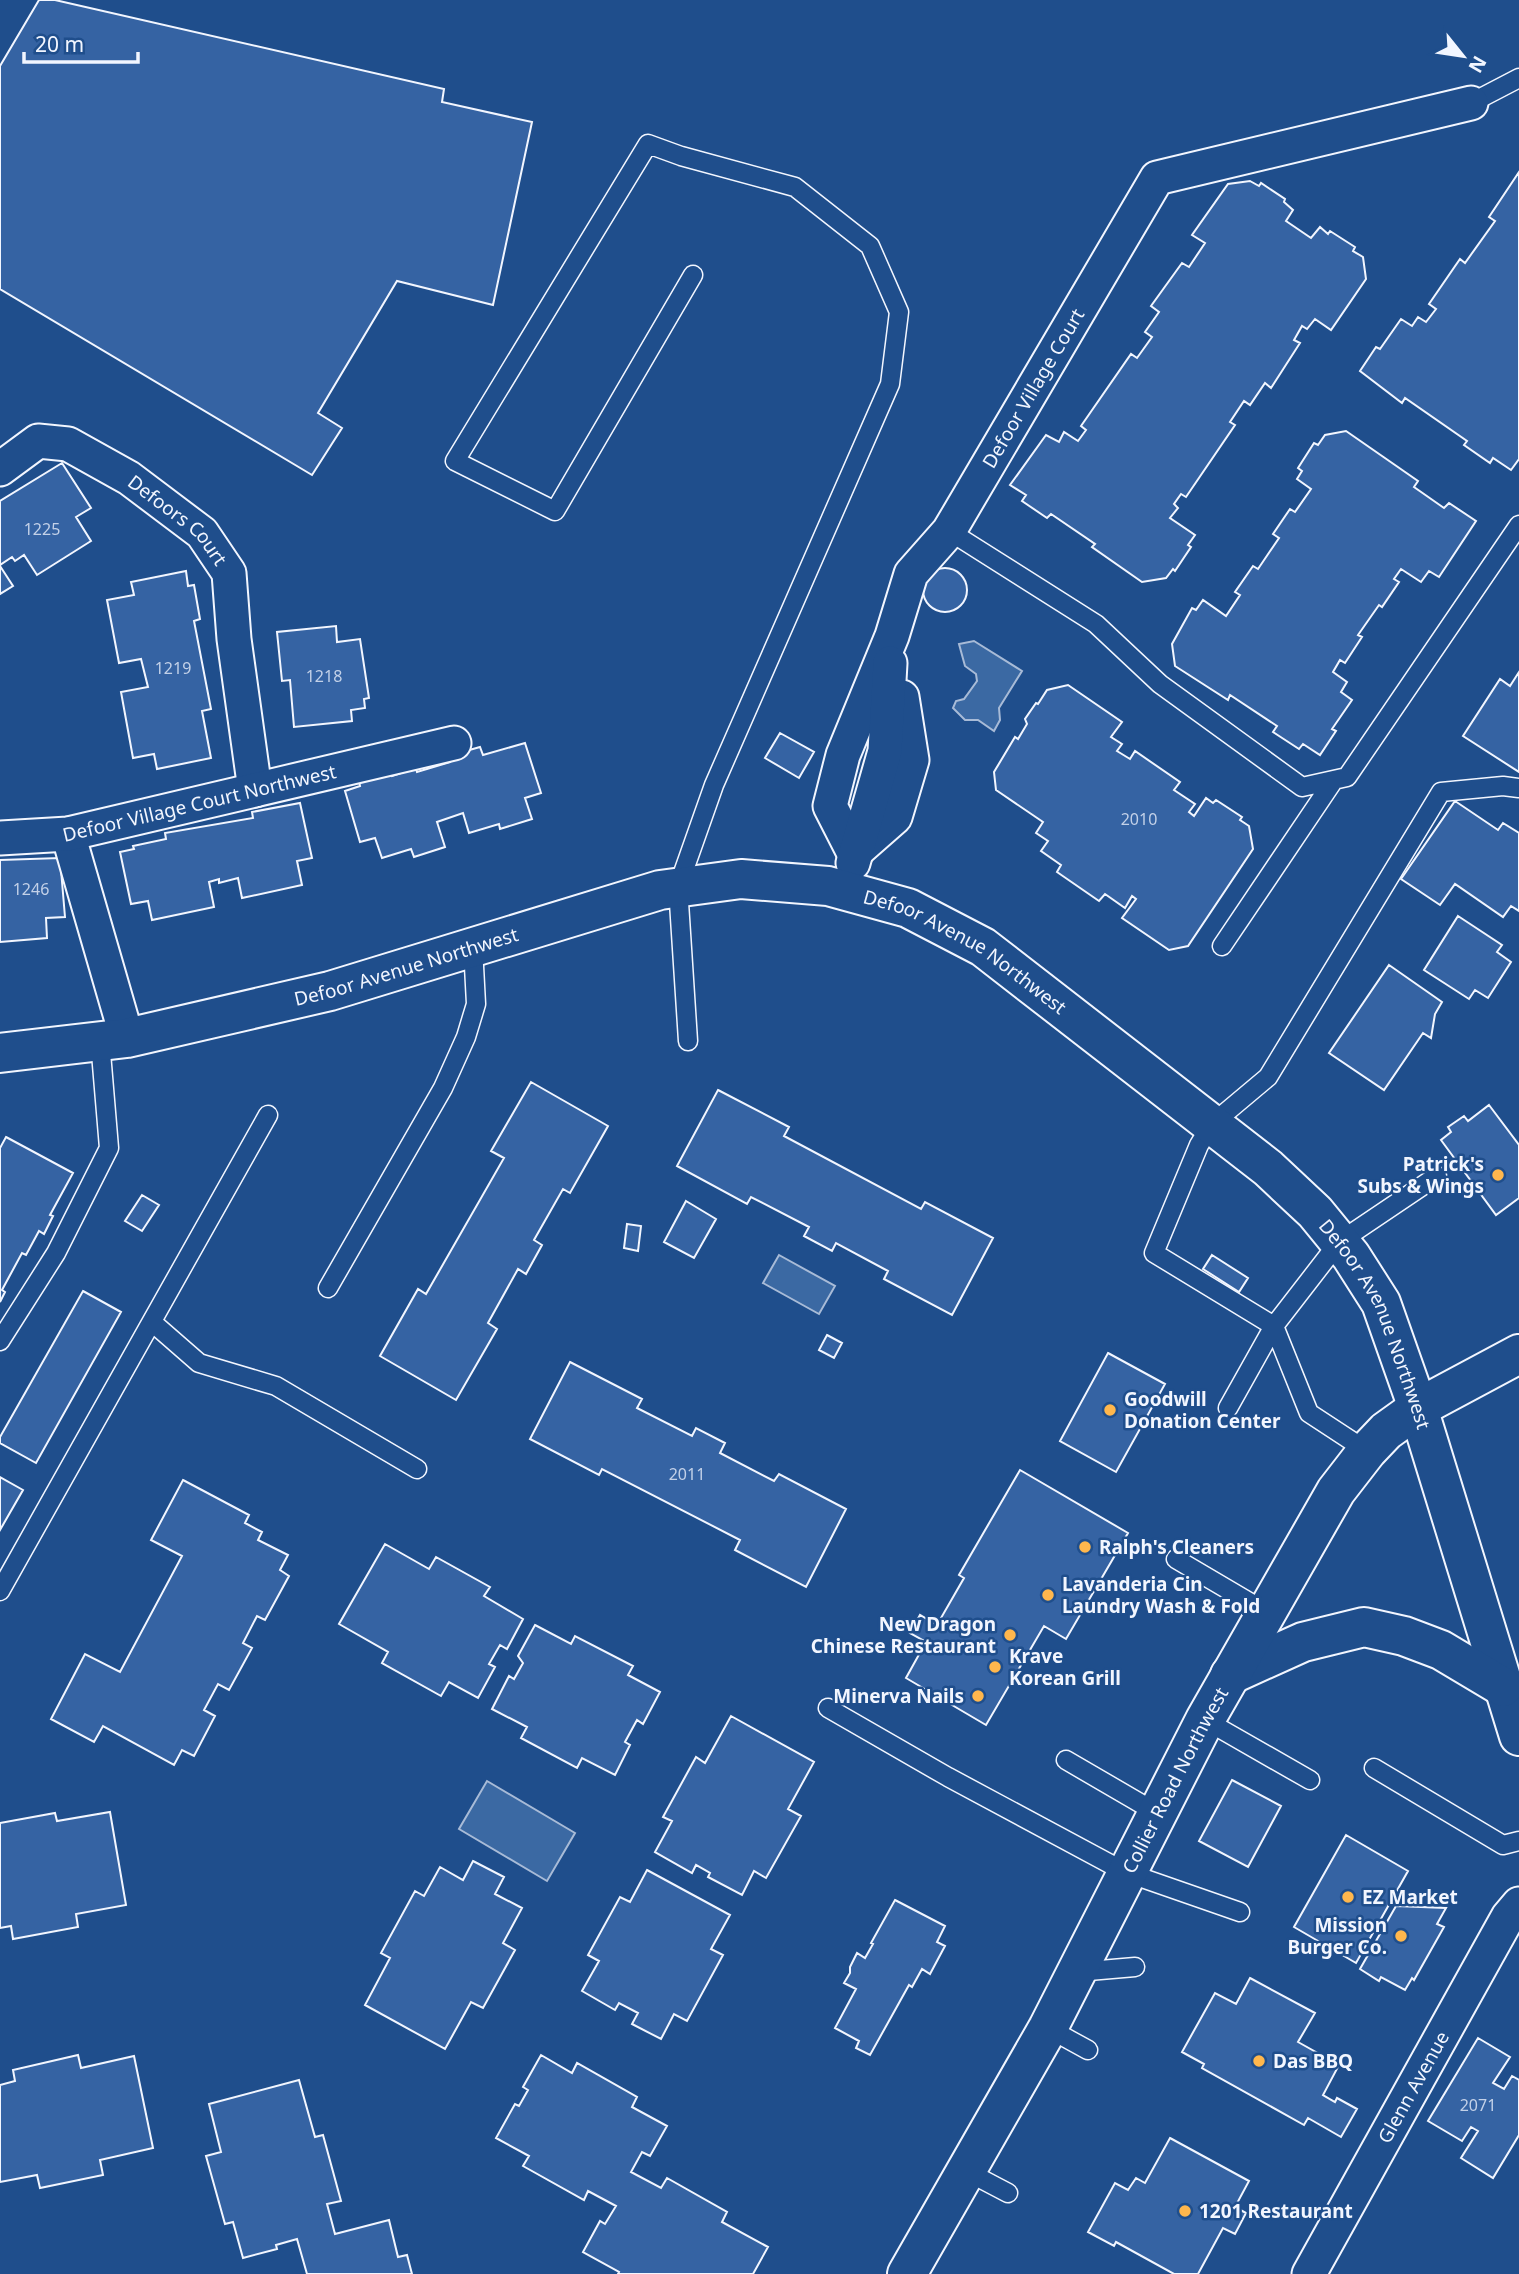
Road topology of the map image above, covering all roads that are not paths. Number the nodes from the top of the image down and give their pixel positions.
1 (1519, 78) edge
2 (1471, 103) joint
3 (693, 275) dead end
4 (0, 469) edge
5 (1519, 524) edge
6 (949, 531) junction
7 (892, 636) junction
8 (454, 743) dead end
9 (1334, 780) junction
10 (1519, 788) edge
11 (255, 790) junction
12 (68, 834) junction
13 (12, 837) edge
14 (854, 853) junction
15 (678, 887) junction
16 (849, 891) junction
17 (1222, 946) dead end
18 (472, 947) junction
19 (114, 1039) junction
20 (688, 1041) dead end
21 (0, 1053) edge
22 (268, 1115) dead end
23 (1212, 1124) junction
24 (1437, 1176) dead end
25 (1339, 1242) junction
26 (328, 1288) dead end
27 (152, 1321) junction
28 (1274, 1326) junction
29 (0, 1341) edge
30 (1519, 1354) edge
31 (1228, 1408) dead end
32 (1418, 1408) junction
33 (1367, 1451) junction
34 (418, 1469) dead end
35 (1176, 1559) dead end
36 (0, 1591) edge
37 (1266, 1612) junction
38 (1230, 1675) junction
39 (1509, 1691) edge
40 (828, 1708) dead end
41 (1205, 1720) junction
42 (1519, 1736) edge
43 (1066, 1760) dead end
44 (1374, 1768) dead end
45 (1310, 1780) dead end
46 (1157, 1812) junction
47 (1519, 1841) edge
48 (1125, 1872) junction
49 (1519, 1904) edge
50 (1240, 1912) dead end
51 (1135, 1967) dead end
52 (1077, 1972) junction
53 (1048, 2028) junction
54 (1088, 2050) dead end
55 (967, 2171) junction
56 (1008, 2193) dead end
57 (906, 2274) edge
58 (1309, 2274) edge

1 - 2 lane
2 - 6 street, Defoor Village Court
3 - 15 lane
4 - 11 street, Defoors Court
5 - 9 lane
6 - 7 street, Defoor Village Court
6 - 9 lane
7 - 14 street
7 - 14 street, Defoor Village Court
8 - 11 street, Defoor Village Court Northwest
9 - 17 lane
10 - 23 lane
11 - 12 street, Defoor Village Court Northwest
12 - 13 street
12 - 19 street, Defoor Village Court Northwest
14 - 16 street
15 - 16 street, Defoor Avenue Northwest
15 - 18 street, Defoor Avenue Northwest
15 - 20 lane
16 - 23 street, Defoor Avenue Northwest
18 - 19 street, Defoor Avenue Northwest
18 - 26 lane
19 - 21 street, Defoor Avenue Northwest
19 - 29 lane
22 - 27 lane
23 - 25 street, Defoor Avenue Northwest
23 - 28 lane
24 - 25 lane
25 - 28 lane
25 - 32 street, Defoor Avenue Northwest
27 - 34 lane
27 - 36 lane
28 - 31 lane
28 - 33 lane
30 - 32 street, Collier Road Northwest
32 - 33 street, Collier Road Northwest
32 - 39 street, Defoor Avenue Northwest
33 - 37 street, Collier Road Northwest
35 - 37 lane
37 - 38 street, Collier Road Northwest
38 - 39 street
38 - 41 street, Collier Road Northwest
39 - 42 street, Defoor Avenue Northwest
40 - 48 lane
41 - 45 lane
41 - 46 street, Collier Road Northwest
43 - 46 lane
44 - 47 lane
46 - 48 street, Collier Road Northwest
48 - 50 lane
48 - 52 street, Collier Road Northwest
49 - 58 street, Glenn Avenue
51 - 52 lane
52 - 53 street, Collier Road Northwest
53 - 54 lane
53 - 55 street, Collier Road Northwest
55 - 56 lane
55 - 57 street, Collier Road Northwest

